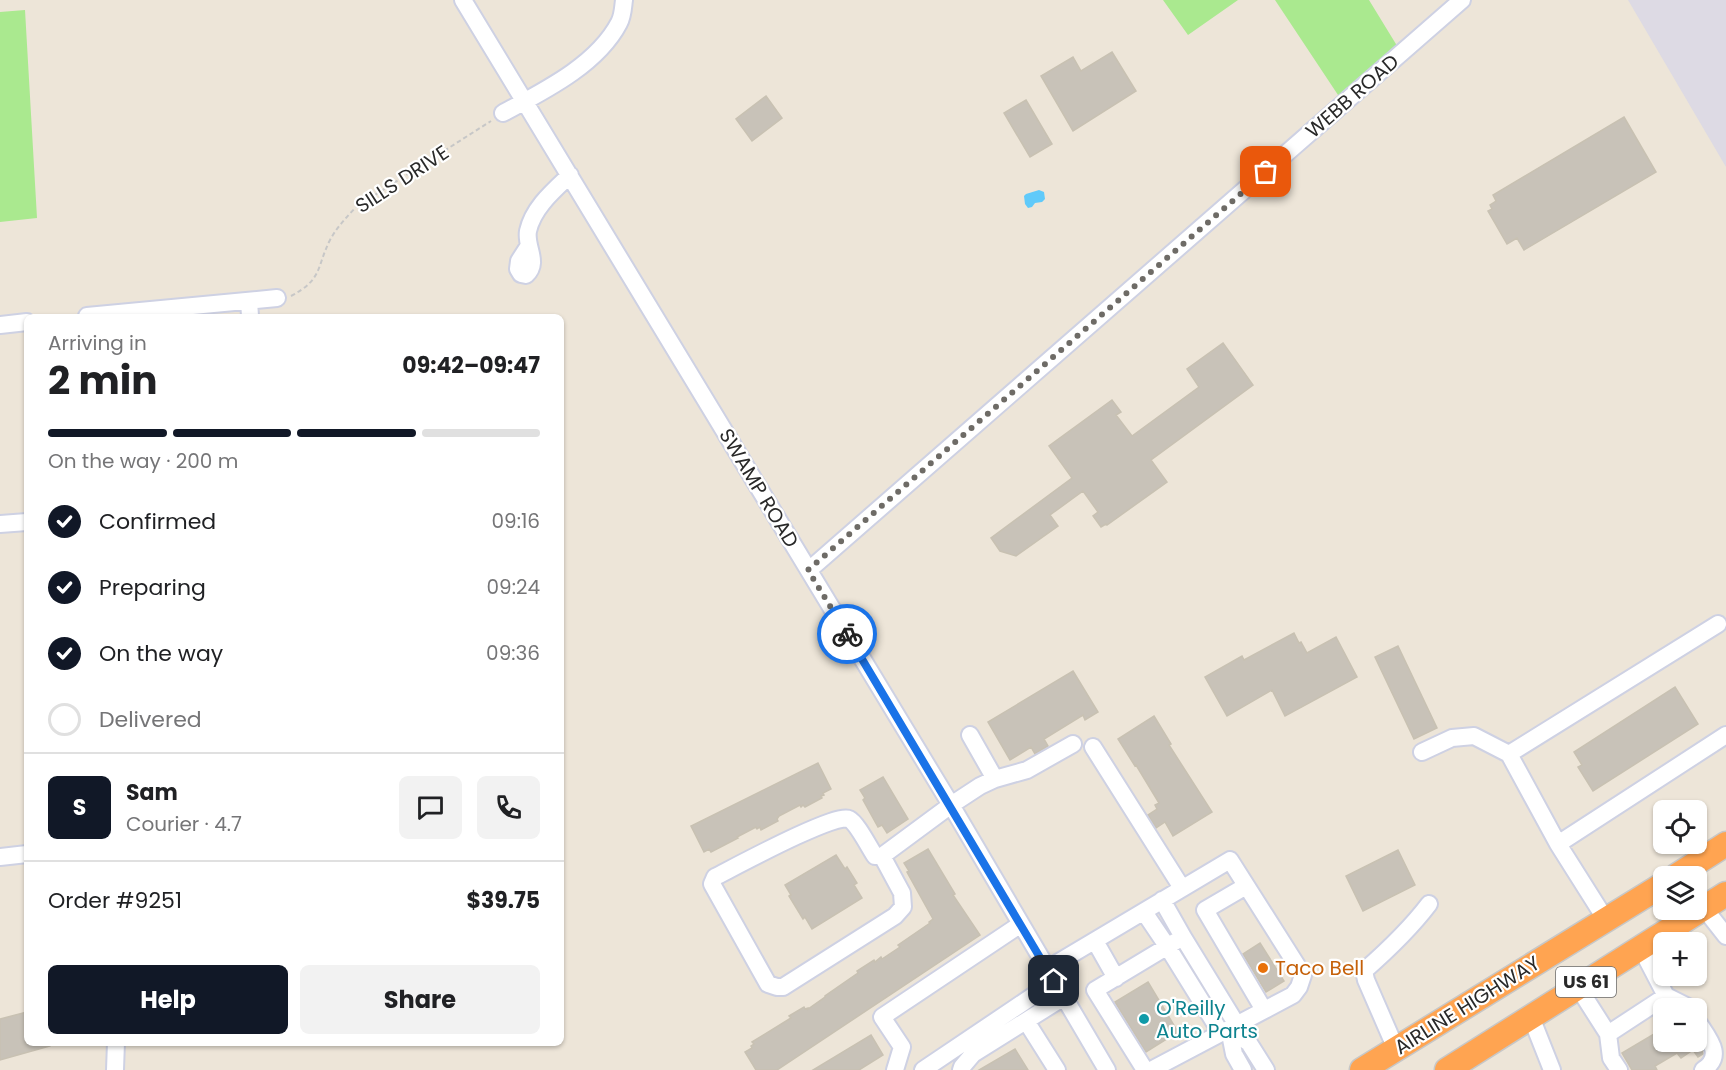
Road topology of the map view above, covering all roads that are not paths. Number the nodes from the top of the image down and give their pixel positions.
1 (464, 0) edge
2 (624, 0) edge
3 (1462, 0) edge
4 (525, 102) junction
5 (503, 114) road end
6 (570, 175) junction
7 (528, 247) dead end
8 (277, 298) road end
9 (249, 309) edge
10 (133, 314) edge
11 (24, 322) edge
12 (0, 325) edge
13 (24, 522) edge
14 (0, 524) edge
15 (808, 570) junction
16 (1724, 626) edge
17 (970, 735) dead end
18 (1726, 735) edge
19 (1073, 744) dead end
20 (1093, 747) dead end
21 (1422, 752) dead end
22 (1509, 754) junction
23 (995, 779) junction
24 (951, 805) junction
25 (960, 820) junction
26 (926, 824) junction
27 (1558, 844) junction
28 (1726, 844) edge
29 (24, 854) edge
30 (882, 856) junction
31 (0, 857) edge
32 (1692, 866) edge
33 (1726, 879) edge
34 (1246, 886) junction
35 (1182, 888) junction
36 (1653, 891) edge
37 (1726, 894) edge
38 (1707, 897) edge
39 (1162, 900) junction
40 (1428, 904) dead end
41 (1707, 906) edge
42 (1144, 912) junction
43 (1707, 912) edge
44 (1606, 920) junction
45 (1685, 920) edge
46 (1021, 924) junction
47 (1726, 936) edge
48 (1183, 938) junction
49 (1095, 941) junction
50 (1167, 946) junction
51 (1641, 948) junction
52 (1051, 975) junction
53 (1116, 978) junction
54 (1578, 987) junction
55 (1665, 996) junction
56 (1064, 998) junction
57 (1669, 998) edge
58 (1264, 1010) junction
59 (1531, 1017) junction
60 (1026, 1021) junction
61 (1229, 1029) junction
62 (1608, 1034) junction
63 (1707, 1036) edge
64 (116, 1046) edge
65 (1396, 1049) junction
66 (115, 1070) edge
67 (895, 1070) edge
68 (923, 1070) edge
69 (961, 1070) edge
70 (1057, 1070) edge
71 (1107, 1070) edge
72 (1145, 1070) edge
73 (1151, 1070) edge
74 (1244, 1070) edge
75 (1266, 1070) edge
76 (1362, 1070) edge
77 (1447, 1070) edge
78 (1552, 1070) edge
79 (1618, 1070) edge
80 (1703, 1070) edge

1 - 4 street, SWAMP ROAD
2 - 4 street
3 - 15 street, WEBB ROAD
4 - 5 street
4 - 6 street, SWAMP ROAD
6 - 7 street
6 - 15 street, SWAMP ROAD
8 - 9 street
9 - 10 street
11 - 12 street
13 - 14 street
15 - 24 street, SWAMP ROAD
16 - 22 street
17 - 23 street
18 - 27 street
19 - 23 street
20 - 35 street
21 - 22 street
22 - 27 street
23 - 24 street
24 - 25 street, SWAMP ROAD
24 - 26 street
25 - 26 street
25 - 46 street, SWAMP ROAD
26 - 30 street
27 - 44 street
28 - 32 highway
29 - 31 street
30 - 30 street
33 - 38 highway
34 - 35 street
34 - 58 street
34 - 58 street
35 - 39 street
36 - 44 highway, AIRLINE HIGHWAY / US 61
37 - 41 highway, US 61
39 - 42 street
39 - 48 street
40 - 65 street
42 - 49 street
42 - 50 street
43 - 47 street
44 - 65 highway, AIRLINE HIGHWAY / US 61
45 - 51 highway, US 61
46 - 52 street, SWAMP ROAD
46 - 67 street
48 - 50 street
48 - 61 street
49 - 52 street
49 - 53 street
50 - 53 street
50 - 61 street
51 - 54 highway, US 61
51 - 55 street
52 - 56 street, SWAMP ROAD
52 - 68 street
53 - 72 street
54 - 59 highway, US 61
54 - 62 street
55 - 57 street
55 - 62 street
56 - 60 street
56 - 71 street, SWAMP ROAD
58 - 61 street
59 - 77 highway, US 61
59 - 78 street
60 - 69 street
60 - 70 street
61 - 73 street
61 - 74 street
61 - 75 street
62 - 79 street
63 - 80 street
64 - 66 street
65 - 76 highway, AIRLINE HIGHWAY / US 61

